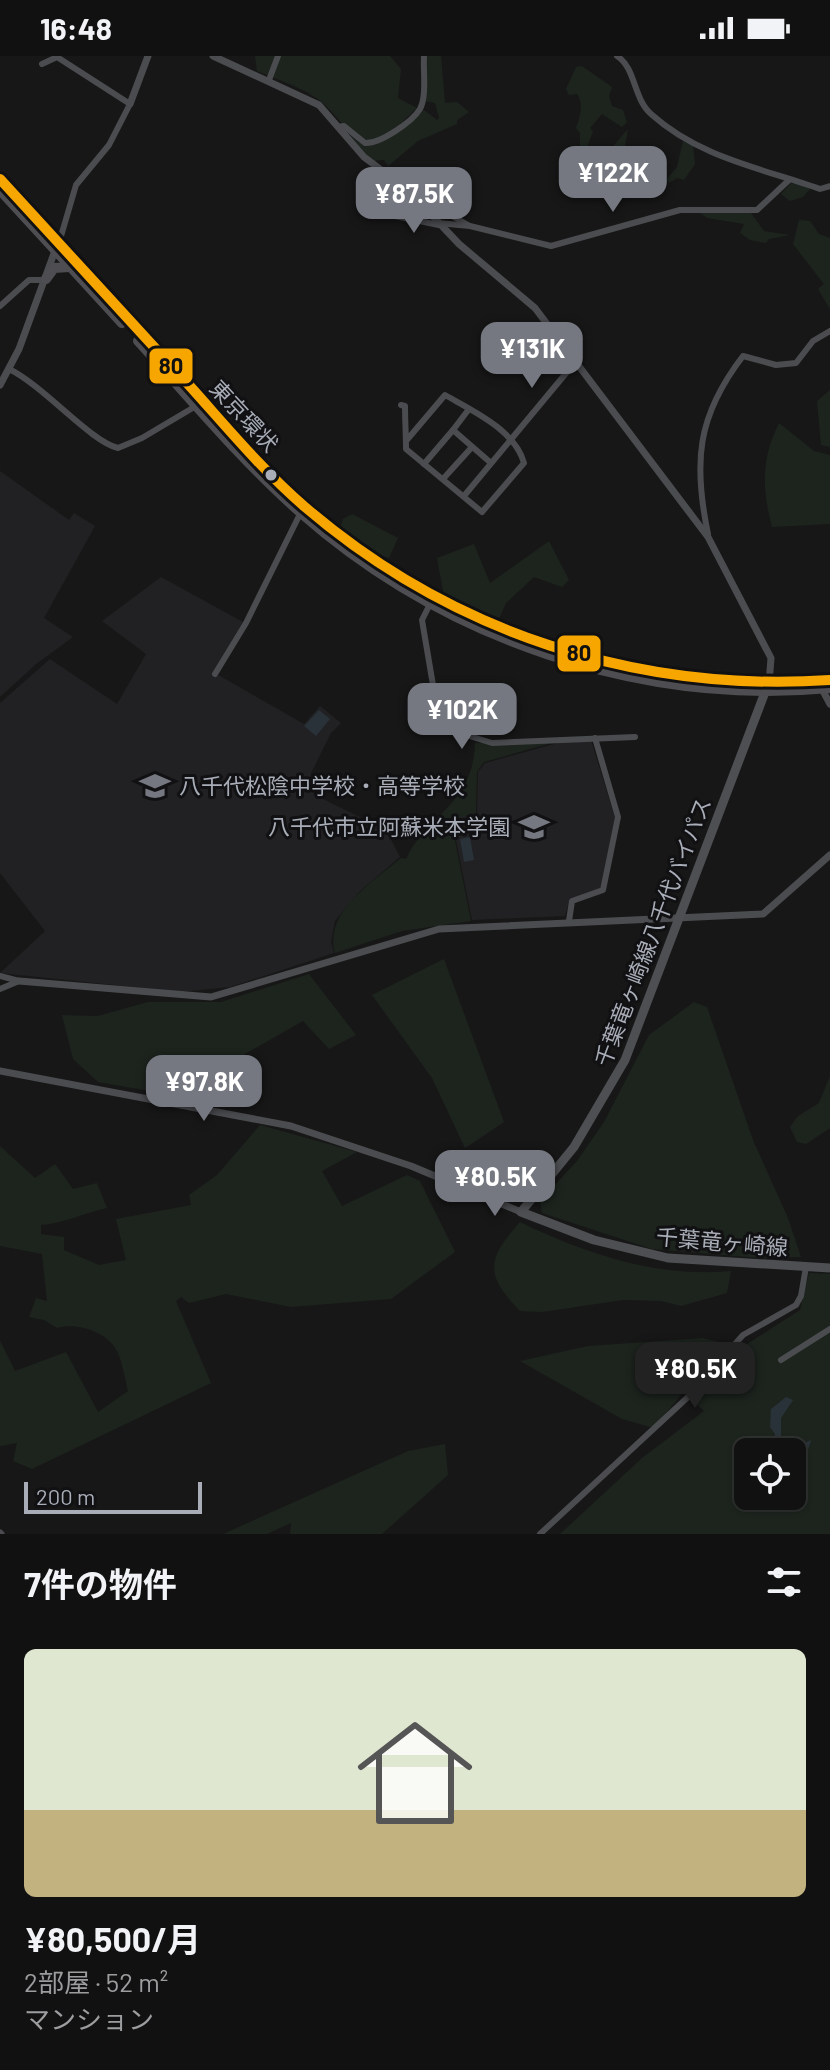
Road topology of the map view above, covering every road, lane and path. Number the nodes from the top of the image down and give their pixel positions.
1 (148, 56) edge
2 (213, 56) edge
3 (278, 56) edge
4 (424, 56) edge
5 (617, 56) edge
6 (42, 64) dead end
7 (269, 80) junction
8 (130, 104) junction
9 (338, 127) junction
10 (0, 179) edge
11 (789, 180) junction
12 (830, 186) edge
13 (0, 190) edge
14 (409, 191) junction
15 (8, 200) edge
16 (395, 216) dead end
17 (438, 224) junction
18 (470, 226) junction
19 (57, 247) junction
20 (71, 268) junction
21 (45, 279) junction
22 (0, 306) edge
23 (830, 331) edge
24 (577, 360) junction
25 (9, 369) junction
26 (0, 385) edge
27 (200, 404) junction
28 (401, 405) dead end
29 (469, 409) junction
30 (453, 430) junction
31 (511, 439) junction
32 (406, 441) junction
33 (472, 447) junction
34 (491, 463) junction
35 (424, 464) junction
36 (443, 479) junction
37 (464, 496) junction
38 (302, 510) junction
39 (708, 537) junction
40 (430, 604) junction
41 (215, 674) dead end
42 (827, 686) edge
43 (767, 687) junction
44 (830, 704) edge
45 (635, 737) dead end
46 (595, 738) junction
47 (830, 855) edge
48 (681, 918) junction
49 (569, 921) junction
50 (0, 976) edge
51 (19, 981) junction
52 (0, 989) edge
53 (0, 1071) edge
54 (521, 1212) junction
55 (806, 1267) junction
56 (830, 1268) edge
57 (830, 1329) edge
58 (781, 1360) dead end
59 (540, 1534) edge

1 - 8 street
2 - 7 street
3 - 7 street
4 - 9 street
5 - 11 street
6 - 8 street
7 - 9 street
8 - 19 street
9 - 14 street
10 - 15 highway, 東京環状
11 - 12 street
11 - 18 street
13 - 15 highway, 東京環状
14 - 17 street
14 - 18 street
15 - 19 highway, 東京環状
16 - 17 street
17 - 18 street
17 - 24 street
19 - 20 highway, 東京環状
19 - 21 street
19 - 27 highway, 東京環状
20 - 21 highway
20 - 27 highway, 東京環状
21 - 22 street
21 - 25 street
23 - 39 street
24 - 31 street
24 - 39 street
25 - 26 street
25 - 27 street
27 - 38 highway, 東京環状
28 - 32 street
29 - 30 street
29 - 31 street
29 - 32 street
30 - 33 street
30 - 35 street
31 - 34 street
31 - 37 street
32 - 35 street
33 - 34 street
33 - 36 street
34 - 37 street
35 - 36 street
36 - 37 street
38 - 40 highway, 東京環状
38 - 41 street
38 - 43 highway, 東京環状
39 - 43 street
40 - 43 highway, 東京環状
40 - 46 street
42 - 43 highway, 東京環状
42 - 44 street
43 - 48 main road, 千葉竜ヶ崎線八千代バイパス
45 - 46 street
46 - 49 street
47 - 48 street
48 - 49 street
48 - 54 main road, 千葉竜ヶ崎線八千代バイパス
49 - 51 street
50 - 51 street
51 - 52 street
53 - 54 street
54 - 55 main road, 千葉竜ヶ崎線
55 - 56 main road, 千葉竜ヶ崎線
55 - 59 street
57 - 58 street

